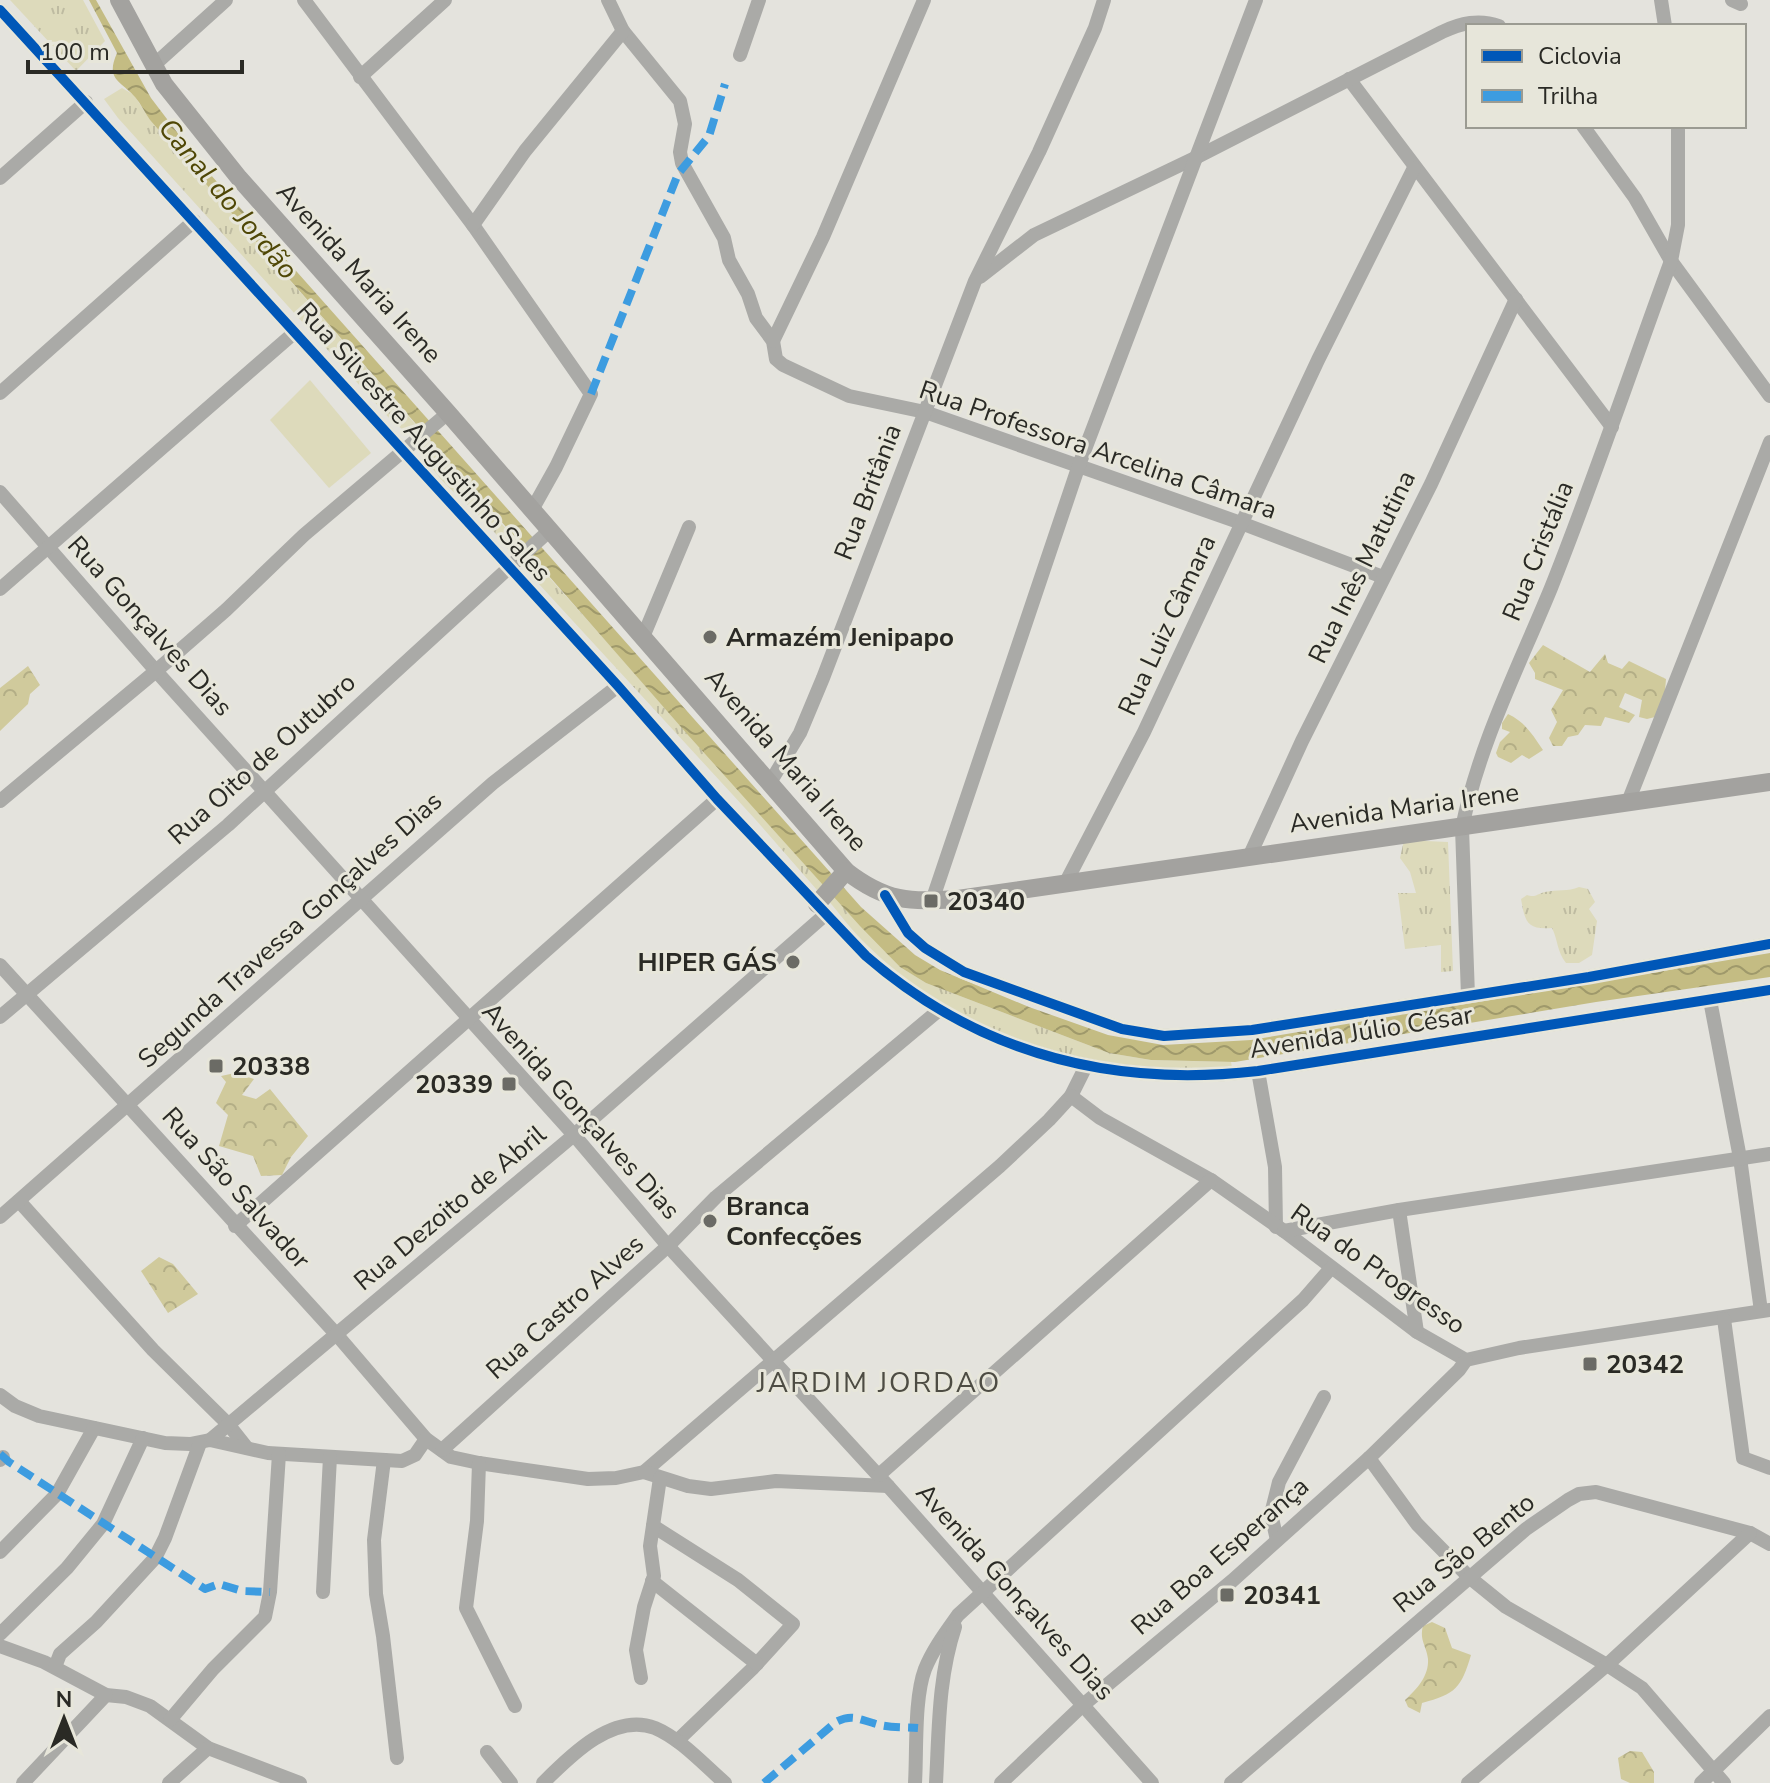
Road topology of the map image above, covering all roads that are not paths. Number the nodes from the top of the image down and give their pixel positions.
1 (119, 0) edge
2 (226, 0) edge
3 (304, 0) edge
4 (445, 0) edge
5 (608, 0) edge
6 (759, 0) edge
7 (924, 0) edge
8 (1104, 0) edge
9 (1256, 0) edge
10 (1661, 0) edge
11 (0, 10) edge
12 (1490, 24) edge
13 (1665, 24) edge
14 (623, 31) junction
15 (740, 55) dead end
16 (154, 65) junction
17 (360, 77) junction
18 (1349, 79) junction
19 (86, 102) junction
20 (1584, 128) edge
21 (1678, 128) edge
22 (1197, 157) junction
23 (1414, 168) junction
24 (0, 178) edge
25 (194, 221) junction
26 (473, 225) junction
27 (1671, 261) junction
28 (975, 281) junction
29 (1516, 299) junction
30 (294, 333) junction
31 (773, 341) junction
32 (0, 393) edge
33 (1770, 396) edge
34 (925, 412) junction
35 (445, 416) junction
36 (1612, 427) junction
37 (1770, 442) edge
38 (407, 448) junction
39 (1079, 465) junction
40 (0, 492) edge
41 (532, 510) junction
42 (1241, 523) junction
43 (689, 527) dead end
44 (546, 534) junction
45 (48, 548) junction
46 (512, 564) junction
47 (1383, 577) junction
48 (0, 589) edge
49 (643, 637) junction
50 (156, 671) junction
51 (618, 686) junction
52 (771, 781) junction
53 (1770, 782) edge
54 (265, 791) junction
55 (717, 799) junction
56 (0, 801) edge
57 (1628, 802) junction
58 (1462, 828) junction
59 (1250, 855) junction
60 (844, 873) junction
61 (1065, 884) junction
62 (885, 895) junction
63 (361, 898) junction
64 (932, 901) junction
65 (821, 906) junction
66 (1770, 944) edge
67 (0, 965) edge
68 (1770, 990) edge
69 (27, 993) junction
70 (1468, 996) junction
71 (1710, 1000) junction
72 (938, 1011) junction
73 (0, 1017) edge
74 (468, 1020) junction
75 (1086, 1066) junction
76 (1258, 1071) junction
77 (1071, 1096) junction
78 (129, 1106) junction
79 (574, 1135) junction
80 (1770, 1154) edge
81 (1740, 1158) junction
82 (1211, 1180) junction
83 (19, 1201) junction
84 (1399, 1210) junction
85 (0, 1217) edge
86 (235, 1226) junction
87 (1280, 1229) junction
88 (668, 1246) junction
89 (1331, 1268) junction
90 (1766, 1311) edge
91 (1724, 1319) junction
92 (1417, 1332) junction
93 (337, 1335) junction
94 (1466, 1360) junction
95 (775, 1361) junction
96 (0, 1395) edge
97 (1324, 1397) dead end
98 (228, 1424) junction
99 (94, 1428) junction
100 (143, 1438) junction
101 (205, 1441) junction
102 (434, 1445) junction
103 (247, 1448) junction
104 (279, 1454) junction
105 (330, 1457) junction
106 (1369, 1458) junction
107 (384, 1460) junction
108 (479, 1463) junction
109 (1770, 1468) edge
110 (644, 1472) junction
111 (660, 1478) junction
112 (883, 1480) junction
113 (653, 1526) junction
114 (1750, 1533) junction
115 (1277, 1540) junction
116 (1770, 1544) edge
117 (0, 1552) edge
118 (1469, 1577) junction
119 (652, 1581) junction
120 (323, 1592) dead end
121 (982, 1592) junction
122 (958, 1615) junction
123 (0, 1634) edge
124 (0, 1646) edge
125 (757, 1664) junction
126 (1607, 1665) junction
127 (55, 1667) junction
128 (641, 1678) dead end
129 (106, 1695) junction
130 (1083, 1705) junction
131 (515, 1706) dead end
132 (1770, 1716) edge
133 (170, 1720) junction
134 (677, 1741) junction
135 (208, 1748) junction
136 (487, 1752) dead end
137 (397, 1758) dead end
138 (1719, 1777) edge
139 (1471, 1782) edge
140 (23, 1783) edge
141 (169, 1783) edge
142 (300, 1783) edge
143 (511, 1783) edge
144 (543, 1783) edge
145 (725, 1783) edge
146 (915, 1783) edge
147 (936, 1783) edge
148 (1001, 1783) edge
149 (1152, 1783) edge
150 (1231, 1783) edge
151 (1701, 1783) edge

1 - 16 main road, Avenida Maria Irene
2 - 16 street
3 - 17 street
4 - 17 street
5 - 14 street, Rua Professora Arcelina Câmara
6 - 15 street
7 - 31 street
8 - 28 street, Rua Britânia
9 - 22 street
10 - 13 street
11 - 19 street, Rua Silvestre Augustinho Sales
12 - 18 street
14 - 26 street
14 - 31 street, Rua Professora Arcelina Câmara
16 - 35 main road, Avenida Maria Irene
17 - 26 street
18 - 22 street
18 - 23 street
19 - 24 street
19 - 25 street, Rua Silvestre Augustinho Sales
20 - 27 street
21 - 27 street, Rua Cristália
22 - 28 street
22 - 39 street
23 - 29 street
23 - 42 street, Rua Luiz Câmara
25 - 30 street, Rua Silvestre Augustinho Sales
25 - 32 street
26 - 41 street
27 - 33 street
27 - 36 street, Rua Cristália
28 - 34 street, Rua Britânia
29 - 36 street
29 - 47 street, Rua Inês Matutina
30 - 38 street, Rua Silvestre Augustinho Sales
30 - 45 street
31 - 34 street, Rua Professora Arcelina Câmara
34 - 39 street, Rua Professora Arcelina Câmara
34 - 52 street, Rua Britânia
35 - 38 street
35 - 41 main road, Avenida Maria Irene
36 - 58 street, Rua Cristália
37 - 57 street
38 - 46 street, Rua Silvestre Augustinho Sales
38 - 50 street
39 - 42 street, Rua Professora Arcelina Câmara
39 - 64 street
40 - 45 street, Rua Gonçalves Dias
41 - 44 main road, Avenida Maria Irene
42 - 47 street, Rua Professora Arcelina Câmara
42 - 61 street, Rua Luiz Câmara
43 - 49 street
44 - 46 street, Rua Oito de Outubro
44 - 49 main road, Avenida Maria Irene
45 - 48 street
45 - 50 street, Rua Gonçalves Dias
46 - 51 street, Rua Silvestre Augustinho Sales
46 - 54 street, Rua Oito de Outubro
47 - 59 street, Rua Inês Matutina
49 - 52 main road, Avenida Maria Irene
50 - 54 street, Rua Gonçalves Dias
50 - 56 street
51 - 55 street, Rua Silvestre Augustinho Sales
51 - 63 street, Segunda Travessa Gonçalves Dias
52 - 60 main road, Avenida Maria Irene
53 - 57 main road, Avenida Maria Irene
54 - 63 street, Avenida Gonçalves Dias
54 - 69 street, Rua Oito de Outubro
55 - 65 street, Rua Silvestre Augustinho Sales
55 - 74 street
57 - 58 main road, Avenida Maria Irene
58 - 59 main road, Avenida Maria Irene
58 - 70 street, Rua Cristália
59 - 61 main road, Avenida Maria Irene
60 - 62 main road, Avenida Maria Irene
60 - 65 main road
61 - 64 main road, Avenida Maria Irene
62 - 64 main road, Avenida Maria Irene
62 - 70 street, Avenida Júlio César
63 - 74 street, Avenida Gonçalves Dias
63 - 78 street, Segunda Travessa Gonçalves Dias
65 - 72 street, Avenida Júlio César
65 - 79 street, Rua Dezoito de Abril
66 - 70 street, Avenida Júlio César
67 - 69 street, Rua São Salvador
68 - 71 street, Avenida Júlio César
69 - 73 street, Rua Oito de Outubro
69 - 78 street, Rua São Salvador
71 - 76 street, Avenida Júlio César
71 - 81 street
72 - 75 street, Avenida Júlio César
72 - 88 street, Rua Castro Alves
74 - 79 street, Avenida Gonçalves Dias
74 - 86 street
75 - 76 street, Avenida Júlio César
75 - 77 street
76 - 87 street
77 - 82 street, Rua do Progresso
77 - 95 street
78 - 83 street, Segunda Travessa Gonçalves Dias
78 - 86 street, Rua São Salvador
79 - 88 street, Avenida Gonçalves Dias
79 - 93 street, Rua Dezoito de Abril
80 - 81 street
81 - 84 street
81 - 90 street
82 - 87 street, Rua do Progresso
82 - 112 street
83 - 85 street, Segunda Travessa Gonçalves Dias
83 - 98 street
84 - 87 street
84 - 92 street
86 - 93 street, Rua São Salvador
87 - 89 street, Rua do Progresso
88 - 95 street, Avenida Gonçalves Dias
88 - 102 street, Rua Castro Alves
89 - 92 street, Rua do Progresso
89 - 121 street
90 - 91 street, Rua do Progresso
91 - 94 street, Rua do Progresso
91 - 109 street
92 - 94 street, Rua do Progresso
93 - 98 street, Rua Dezoito de Abril
93 - 102 street, Rua São Salvador
94 - 106 street, Rua Boa Esperança
95 - 110 street
95 - 112 street, Avenida Gonçalves Dias
96 - 99 street, Rua Castro Alves
97 - 115 street
98 - 101 street, Rua Dezoito de Abril
98 - 103 street
99 - 100 street, Rua Castro Alves
99 - 117 street
100 - 101 street, Rua Castro Alves
100 - 123 street
101 - 103 street, Rua Castro Alves
101 - 127 street
102 - 107 street, Rua Castro Alves
102 - 108 street
103 - 104 street, Rua Castro Alves
104 - 105 street, Rua Castro Alves
104 - 133 street
105 - 107 street, Rua Castro Alves
105 - 120 street
106 - 115 street, Rua Boa Esperança
106 - 118 street
107 - 137 street
108 - 110 street
108 - 131 street
110 - 111 street
111 - 112 street
111 - 113 street
112 - 121 street, Avenida Gonçalves Dias
113 - 119 street
113 - 125 street
114 - 116 street, Rua São Bento
114 - 118 street, Rua São Bento
114 - 126 street
115 - 130 street, Rua Boa Esperança
118 - 126 street
118 - 150 street, Rua São Bento
119 - 125 street
119 - 128 street
121 - 122 street
121 - 130 street, Avenida Gonçalves Dias
122 - 146 street
122 - 147 street
124 - 127 street
125 - 134 street
126 - 138 street
126 - 139 street
127 - 129 street
129 - 133 street
129 - 140 street
130 - 148 street, Rua Boa Esperança
130 - 149 street, Avenida Gonçalves Dias
132 - 138 street
133 - 135 street
134 - 144 street
134 - 145 street
135 - 141 street
135 - 142 street
136 - 143 street
138 - 151 street

